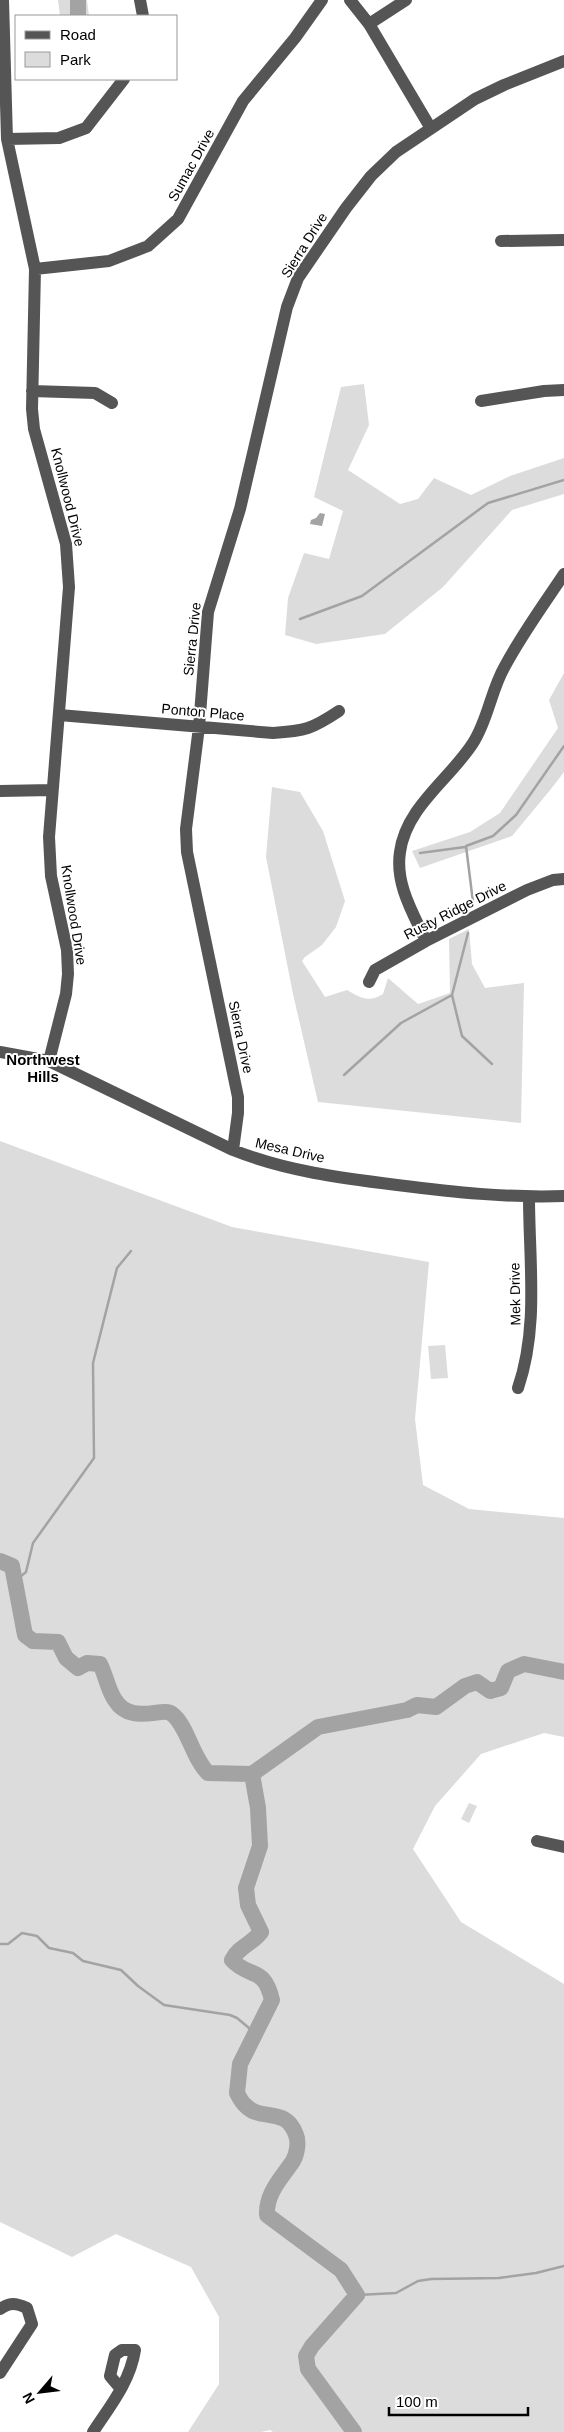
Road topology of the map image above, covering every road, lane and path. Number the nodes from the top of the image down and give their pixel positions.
1 (3, 0) edge
2 (140, 0) edge
3 (322, 0) edge
4 (350, 0) edge
5 (406, 0) edge
6 (143, 15) edge
7 (369, 24) junction
8 (564, 62) edge
9 (123, 80) edge
10 (430, 127) junction
11 (7, 139) junction
12 (564, 240) edge
13 (501, 241) dead end
14 (35, 269) junction
15 (564, 390) edge
16 (32, 391) junction
17 (481, 400) dead end
18 (112, 404) dead end
19 (564, 574) edge
20 (339, 711) dead end
21 (59, 715) junction
22 (199, 727) junction
23 (52, 790) junction
24 (0, 791) edge
25 (564, 879) edge
26 (426, 941) junction
27 (369, 982) dead end
28 (0, 1052) edge
29 (49, 1061) junction
30 (233, 1150) junction
31 (564, 1196) edge
32 (529, 1197) junction
33 (518, 1388) dead end
34 (537, 1841) dead end
35 (564, 1847) edge
36 (0, 2309) edge
37 (0, 2368) edge
38 (121, 2389) dead end
39 (93, 2432) edge

1 - 11 street, Knollwood Drive
2 - 6 street
3 - 14 street, Sumac Drive
4 - 7 street
5 - 7 street
7 - 10 street
8 - 10 street, Sierra Drive
9 - 11 street
10 - 22 street, Sierra Drive
11 - 14 street, Knollwood Drive
12 - 13 street
14 - 16 street, Knollwood Drive
15 - 17 street
16 - 18 street
16 - 21 street, Knollwood Drive
19 - 26 street
20 - 22 street, Ponton Place
21 - 22 street, Ponton Place
21 - 23 street, Knollwood Drive
22 - 30 street, Sierra Drive
23 - 24 street
23 - 29 street, Knollwood Drive
25 - 26 street, Rusty Ridge Drive
26 - 27 street, Rusty Ridge Drive
28 - 29 street, Mesa Drive
29 - 30 street, Mesa Drive
30 - 32 street, Mesa Drive
31 - 32 street, Mesa Drive
32 - 33 street, Mek Drive
34 - 35 street
36 - 37 street
38 - 39 street

